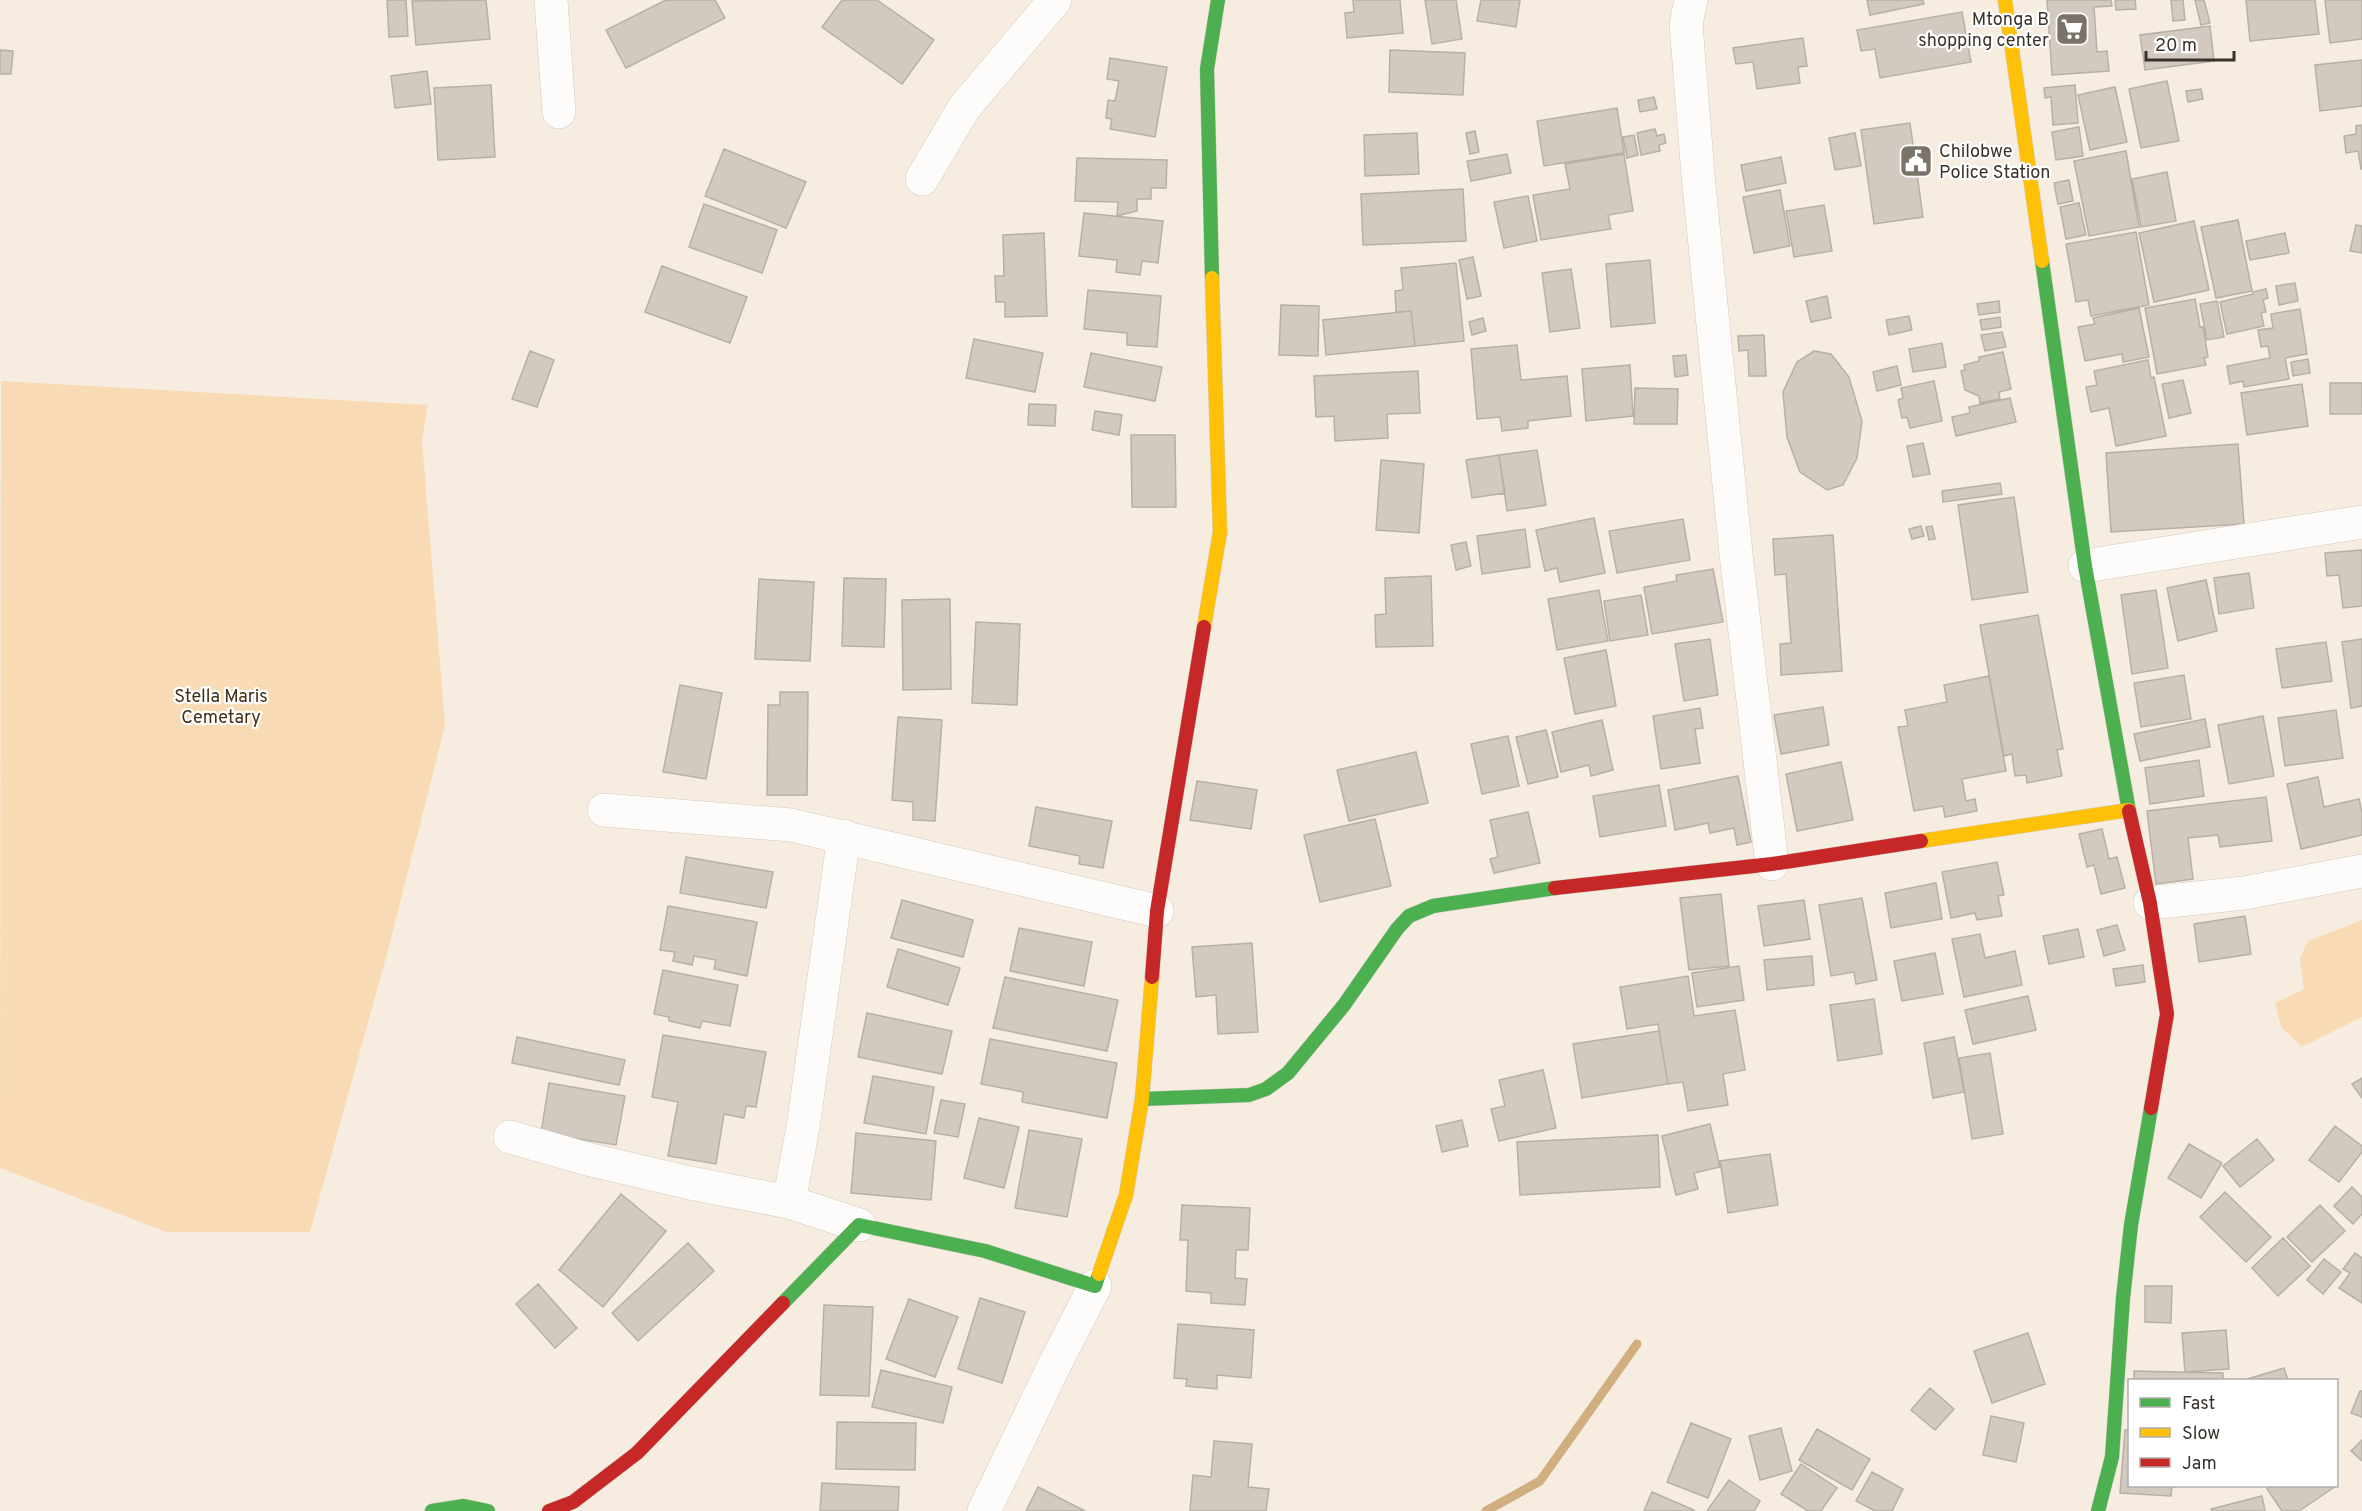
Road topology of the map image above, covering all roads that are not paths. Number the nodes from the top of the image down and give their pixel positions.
1 (551, 0) edge
2 (1055, 0) edge
3 (1218, 0) edge
4 (1690, 0) edge
5 (2004, 0) edge
6 (559, 112) dead end
7 (922, 179) dead end
8 (2362, 522) edge
9 (2085, 566) junction
10 (604, 810) dead end
11 (2129, 810) junction
12 (844, 836) junction
13 (1772, 864) junction
14 (2362, 871) edge
15 (2150, 903) junction
16 (1157, 911) junction
17 (1142, 1098) junction
18 (510, 1137) dead end
19 (789, 1202) junction
20 (859, 1225) junction
21 (1095, 1286) junction
22 (432, 1511) edge
23 (488, 1511) edge
24 (549, 1511) edge
25 (984, 1511) edge
26 (2098, 1511) edge

1 - 6 street
2 - 7 street
3 - 16 street
4 - 13 street
5 - 9 street
8 - 9 street
9 - 11 street
10 - 12 street
11 - 13 street
11 - 15 street
12 - 16 street
12 - 19 street
13 - 17 street
14 - 15 street
15 - 26 street
16 - 17 street
17 - 21 street
18 - 19 street
19 - 20 street
20 - 21 street
20 - 24 street
21 - 25 street
22 - 23 street

